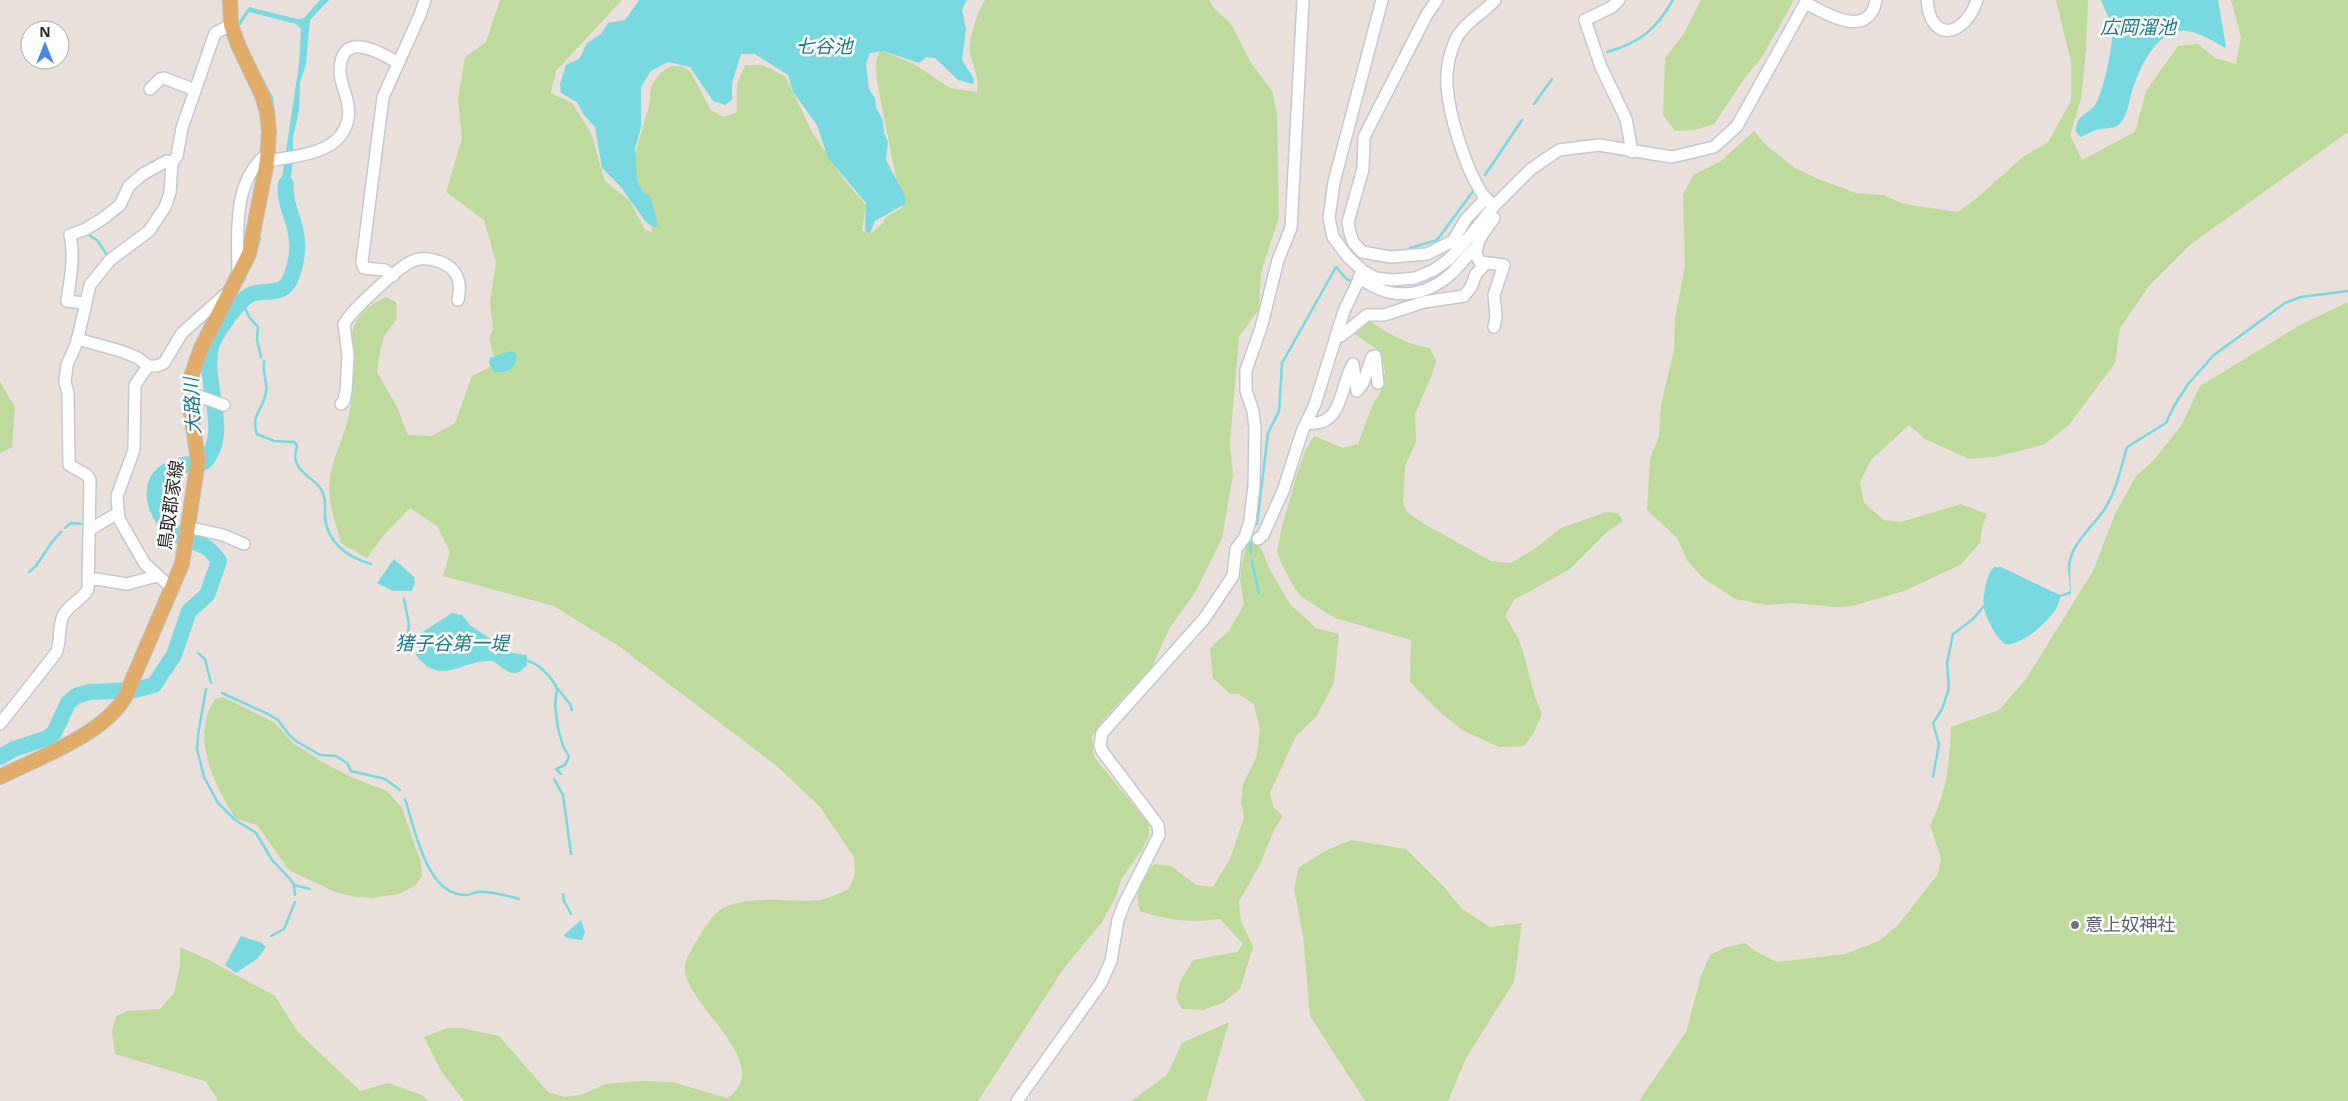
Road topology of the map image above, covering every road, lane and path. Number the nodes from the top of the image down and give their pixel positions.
1 (230, 0) edge
2 (425, 0) edge
3 (1303, 0) edge
4 (1382, 0) edge
5 (1438, 0) edge
6 (1495, 0) edge
7 (1619, 0) edge
8 (1876, 0) edge
9 (1927, 0) edge
10 (1977, 0) edge
11 (1806, 2) edge
12 (231, 25) junction
13 (398, 63) junction
14 (150, 89) dead end
15 (195, 90) junction
16 (1632, 152) junction
17 (268, 157) junction
18 (172, 163) junction
19 (1490, 202) junction
20 (1494, 218) dead end
21 (1453, 241) junction
22 (1466, 241) junction
23 (1477, 247) junction
24 (1485, 264) junction
25 (1361, 274) junction
26 (393, 276) junction
27 (236, 283) junction
28 (458, 300) dead end
29 (85, 303) junction
30 (1494, 327) dead end
31 (1336, 336) junction
32 (77, 339) junction
33 (148, 366) junction
34 (1378, 383) dead end
35 (190, 393) junction
36 (341, 404) dead end
37 (224, 405) dead end
38 (1306, 423) junction
39 (118, 513) junction
40 (89, 530) junction
41 (186, 534) junction
42 (1258, 539) dead end
43 (244, 544) dead end
44 (157, 576) junction
45 (89, 581) junction
46 (173, 589) junction
47 (0, 724) edge
48 (0, 777) edge
49 (1017, 1101) edge

1 - 12 main road, 鳥取郡家線
2 - 13 street
3 - 49 street
4 - 25 street
5 - 21 street
6 - 19 street
7 - 16 street
8 - 11 street
9 - 10 street
11 - 16 street
12 - 15 street
12 - 17 main road, 鳥取郡家線
13 - 17 street
13 - 26 street
14 - 15 street
15 - 18 street
16 - 19 street
17 - 27 main road, 鳥取郡家線
17 - 27 street
18 - 29 street
18 - 29 street
19 - 21 street
19 - 22 street
20 - 23 street
21 - 22 street
22 - 25 street
23 - 24 street
23 - 25 street
24 - 30 street
24 - 31 street
25 - 31 street
26 - 28 street
26 - 36 street
27 - 33 street
27 - 35 main road, 鳥取郡家線
29 - 32 street
31 - 38 street
32 - 33 street
32 - 40 street
33 - 39 street
34 - 38 street
35 - 37 street
35 - 41 main road, 鳥取郡家線
38 - 42 street
39 - 40 street
39 - 44 street
40 - 45 street
41 - 43 street
41 - 46 main road, 鳥取郡家線
44 - 45 street
44 - 46 street
45 - 47 street
46 - 48 main road, 鳥取郡家線

